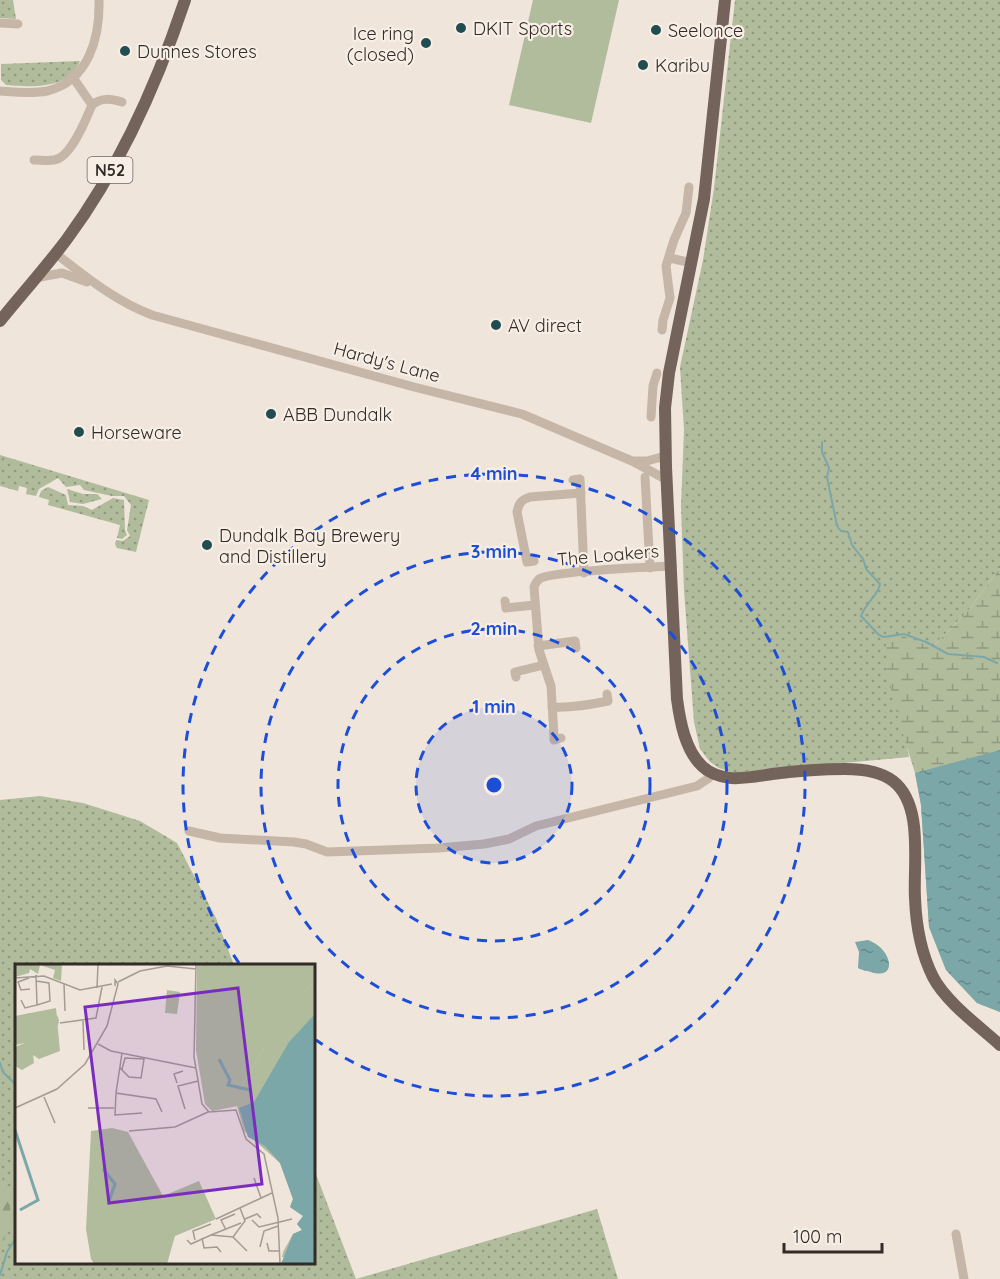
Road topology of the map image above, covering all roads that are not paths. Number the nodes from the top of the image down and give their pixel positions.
1 (99, 0) edge
2 (185, 0) edge
3 (725, 0) edge
4 (0, 23) edge
5 (18, 24) dead end
6 (69, 79) junction
7 (0, 91) edge
8 (122, 102) dead end
9 (92, 105) junction
10 (34, 160) dead end
11 (689, 187) dead end
12 (56, 253) junction
13 (670, 258) junction
14 (692, 263) junction
15 (35, 278) junction
16 (100, 288) junction
17 (0, 321) edge
18 (662, 330) dead end
19 (657, 373) dead end
20 (652, 399) junction
21 (666, 402) junction
22 (651, 417) dead end
23 (665, 456) junction
24 (632, 461) junction
25 (645, 477) dead end
26 (573, 480) dead end
27 (666, 480) junction
28 (581, 493) junction
29 (534, 561) dead end
30 (672, 566) junction
31 (650, 568) junction
32 (584, 573) junction
33 (505, 601) dead end
34 (535, 605) junction
35 (538, 646) junction
36 (576, 648) dead end
37 (544, 665) junction
38 (516, 677) dead end
39 (607, 694) dead end
40 (552, 707) junction
41 (561, 738) dead end
42 (712, 773) junction
43 (189, 831) dead end
44 (1000, 1045) edge
45 (956, 1234) dead end
46 (964, 1279) edge

1 - 6 street
2 - 12 main road, N52
3 - 14 main road
4 - 5 street
6 - 7 street
6 - 9 street
8 - 9 street
9 - 10 street
11 - 13 street
12 - 15 main road, N52
12 - 16 street, Hardy's Lane
13 - 14 street
13 - 18 street
14 - 21 main road
15 - 16 street, Hardy's Lane
15 - 17 main road, N52
16 - 24 street, Hardy's Lane
19 - 20 street
20 - 21 street
20 - 22 street
21 - 23 main road
23 - 24 street
23 - 27 main road
24 - 27 street, Hardy's Lane
25 - 31 street
26 - 28 street
27 - 30 main road
28 - 29 street
28 - 32 street
30 - 31 street, The Loakers
30 - 42 main road
31 - 32 street, The Loakers
32 - 34 street, The Loakers
33 - 34 street
34 - 35 street, The Loakers
35 - 36 street
35 - 37 street, The Loakers
37 - 38 street
37 - 40 street, The Loakers
39 - 40 street
40 - 41 street, The Loakers
42 - 43 street
42 - 44 main road
45 - 46 street

